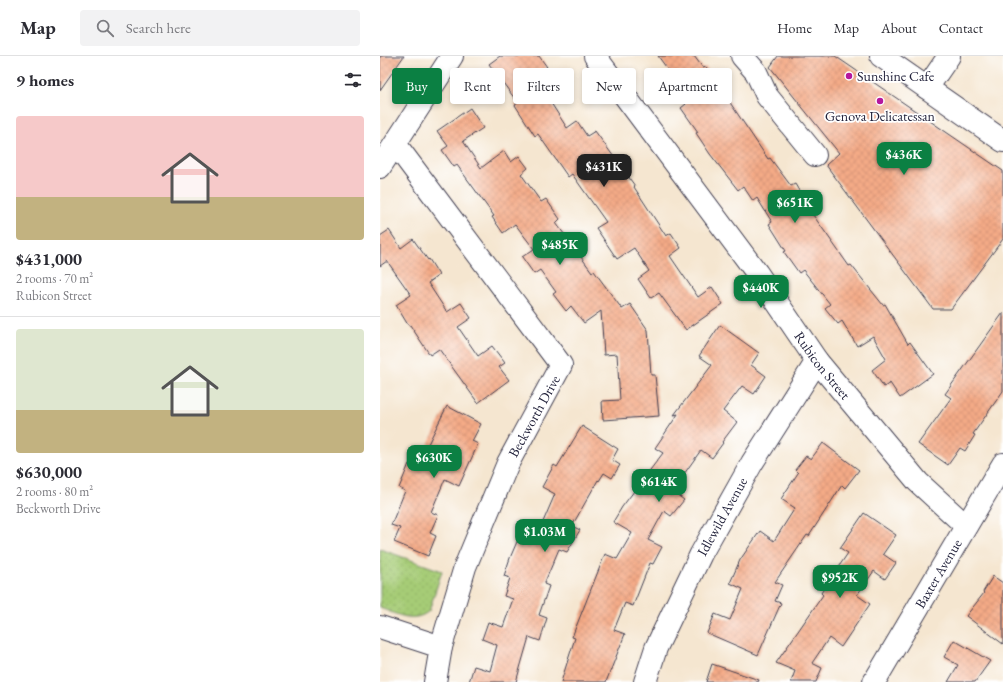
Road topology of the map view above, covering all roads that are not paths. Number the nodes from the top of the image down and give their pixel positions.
1 (452, 56) edge
2 (595, 56) edge
3 (742, 56) edge
4 (881, 56) edge
5 (949, 56) edge
6 (927, 88) junction
7 (1003, 141) edge
8 (396, 145) junction
9 (815, 155) dead end
10 (380, 168) edge
11 (817, 361) junction
12 (1003, 464) edge
13 (966, 526) junction
14 (380, 627) edge
15 (441, 647) junction
16 (435, 682) edge
17 (645, 682) edge
18 (874, 682) edge

1 - 8 street
2 - 11 street, Rubicon Street
3 - 9 street
4 - 6 street
5 - 6 street
6 - 7 street
8 - 10 street
8 - 15 street, Beckworth Drive
11 - 13 street, Rubicon Street
11 - 17 street, Idlewild Avenue
12 - 13 street, Baxter Avenue
13 - 18 street, Baxter Avenue
14 - 15 street
15 - 16 street, Beckworth Drive

